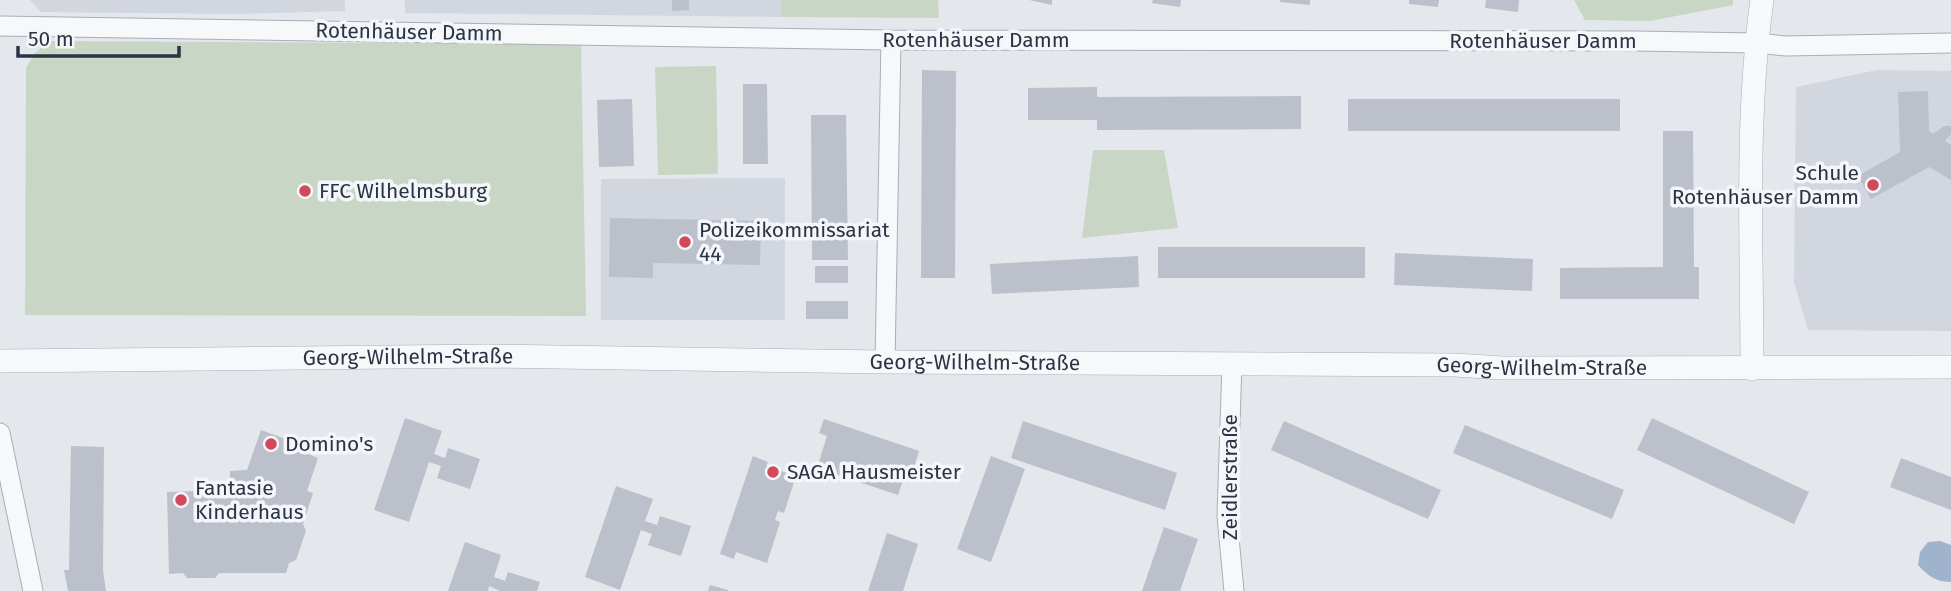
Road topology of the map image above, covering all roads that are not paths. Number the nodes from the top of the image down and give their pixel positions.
1 (1762, 0) edge
2 (0, 26) edge
3 (891, 40) junction
4 (1756, 43) junction
5 (1951, 43) edge
6 (0, 361) edge
7 (885, 362) junction
8 (1232, 363) junction
9 (1951, 367) edge
10 (1752, 369) junction
11 (0, 433) edge
12 (33, 591) edge
13 (1234, 591) edge

1 - 4 street
2 - 3 street, Rotenhäuser Damm
3 - 4 street, Rotenhäuser Damm
3 - 7 street
4 - 5 street, Rotenhäuser Damm
4 - 10 street
6 - 7 street, Georg-Wilhelm-Straße
7 - 8 street, Georg-Wilhelm-Straße
8 - 10 street, Georg-Wilhelm-Straße
8 - 13 street, Zeidlerstraße
9 - 10 street, Georg-Wilhelm-Straße
11 - 12 street

